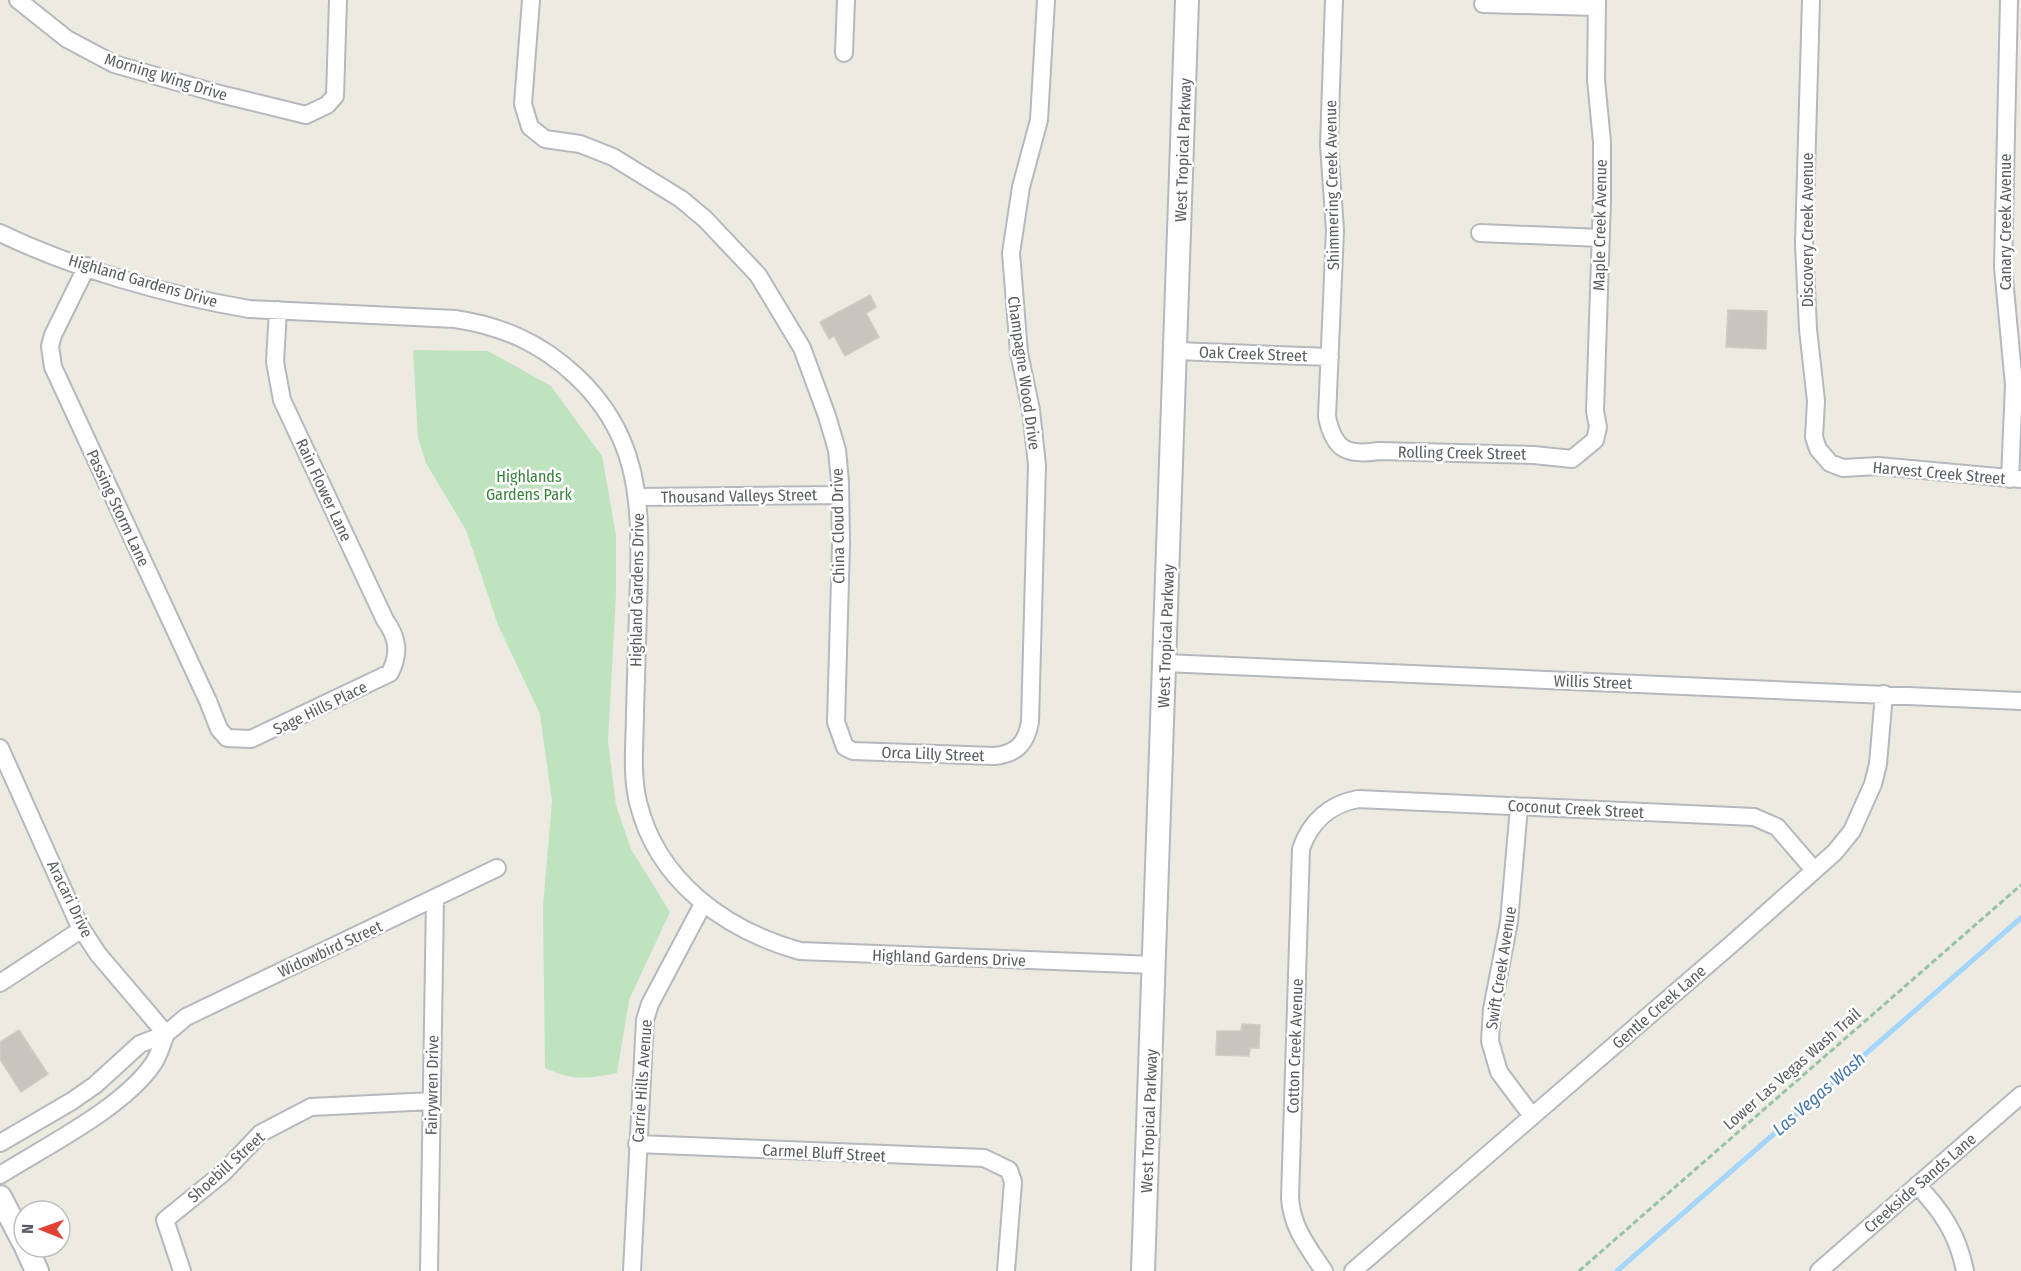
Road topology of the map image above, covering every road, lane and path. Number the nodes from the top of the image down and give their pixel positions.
1 (18, 0) edge
2 (338, 0) edge
3 (531, 0) edge
4 (846, 0) edge
5 (1046, 0) edge
6 (1187, 0) edge
7 (1334, 0) edge
8 (1811, 0) edge
9 (2009, 0) edge
10 (1483, 4) dead end
11 (1597, 4) edge
12 (844, 53) dead end
13 (0, 232) edge
14 (1480, 233) dead end
15 (1601, 238) junction
16 (87, 266) junction
17 (278, 310) junction
18 (1177, 351) junction
19 (1330, 357) junction
20 (1334, 441) joint
21 (1589, 447) joint
22 (1823, 458) joint
23 (2015, 479) edge
24 (840, 495) junction
25 (637, 497) junction
26 (395, 662) joint
27 (1165, 663) junction
28 (1884, 694) junction
29 (2021, 701) edge
30 (237, 739) joint
31 (845, 747) joint
32 (1021, 747) joint
33 (0, 748) edge
34 (1519, 807) junction
35 (1321, 817) joint
36 (497, 867) dead end
37 (1814, 870) junction
38 (2021, 885) edge
39 (435, 899) junction
40 (703, 904) junction
41 (82, 929) junction
42 (1155, 964) junction
43 (0, 983) edge
44 (166, 1034) junction
45 (2021, 1095) edge
46 (432, 1101) junction
47 (1532, 1116) junction
48 (0, 1143) edge
49 (637, 1144) junction
50 (0, 1175) edge
51 (1917, 1185) junction
52 (0, 1197) edge
53 (12, 1220) edge
54 (182, 1271) edge
55 (429, 1271) edge
56 (632, 1271) edge
57 (1006, 1271) edge
58 (1143, 1271) edge
59 (1324, 1271) edge
60 (1353, 1271) edge
61 (1579, 1271) edge
62 (1819, 1271) edge
63 (1965, 1271) edge

1 - 2 street, Morning Wing Drive
3 - 24 street, China Cloud Drive
4 - 12 street
5 - 32 street, Champagne Wood Drive
6 - 18 main road, West Tropical Parkway
7 - 19 street, Shimmering Creek Avenue
8 - 22 street, Discovery Creek Avenue
9 - 23 street, Canary Creek Avenue
10 - 11 street
11 - 15 street, Maple Creek Avenue
13 - 16 street, Highland Gardens Drive
14 - 15 street
15 - 21 street, Maple Creek Avenue
16 - 17 street, Highland Gardens Drive
16 - 30 street, Passing Storm Lane
17 - 25 street, Highland Gardens Drive
17 - 26 street, Rain Flower Lane
18 - 19 street, Oak Creek Street
18 - 27 main road, West Tropical Parkway
19 - 20 street, Shimmering Creek Avenue
20 - 21 street, Rolling Creek Street
22 - 23 street, Harvest Creek Street
24 - 25 street, Thousand Valleys Street
24 - 31 street, China Cloud Drive
25 - 40 street, Highland Gardens Drive
26 - 30 street, Sage Hills Place
27 - 28 street, Willis Street
27 - 42 main road, West Tropical Parkway
28 - 29 street, Willis Street
28 - 37 street, Gentle Creek Lane
31 - 32 street, Orca Lilly Street
33 - 41 street, Aracari Drive
34 - 35 street, Coconut Creek Street
34 - 37 street, Coconut Creek Street
34 - 47 street, Swift Creek Avenue
35 - 59 street, Cotton Creek Avenue
36 - 39 street, Widowbird Street
37 - 47 street, Gentle Creek Lane
38 - 61 path, Lower Las Vegas Wash Trail
39 - 44 street, Widowbird Street
39 - 46 street, Fairywren Drive
40 - 42 street, Highland Gardens Drive
40 - 49 street, Carrie Hills Avenue
41 - 43 street
41 - 44 street, Aracari Drive
42 - 58 main road, West Tropical Parkway
44 - 48 street, Widowbird Street
44 - 50 street, Widowbird Street
45 - 51 street, Creekside Sands Lane
46 - 54 street, Shoebill Street
46 - 55 street, Fairywren Drive
47 - 60 street, Gentle Creek Lane
49 - 56 street, Carrie Hills Avenue
49 - 57 street, Carmel Bluff Street
51 - 62 street, Creekside Sands Lane
51 - 63 street
52 - 53 main road

